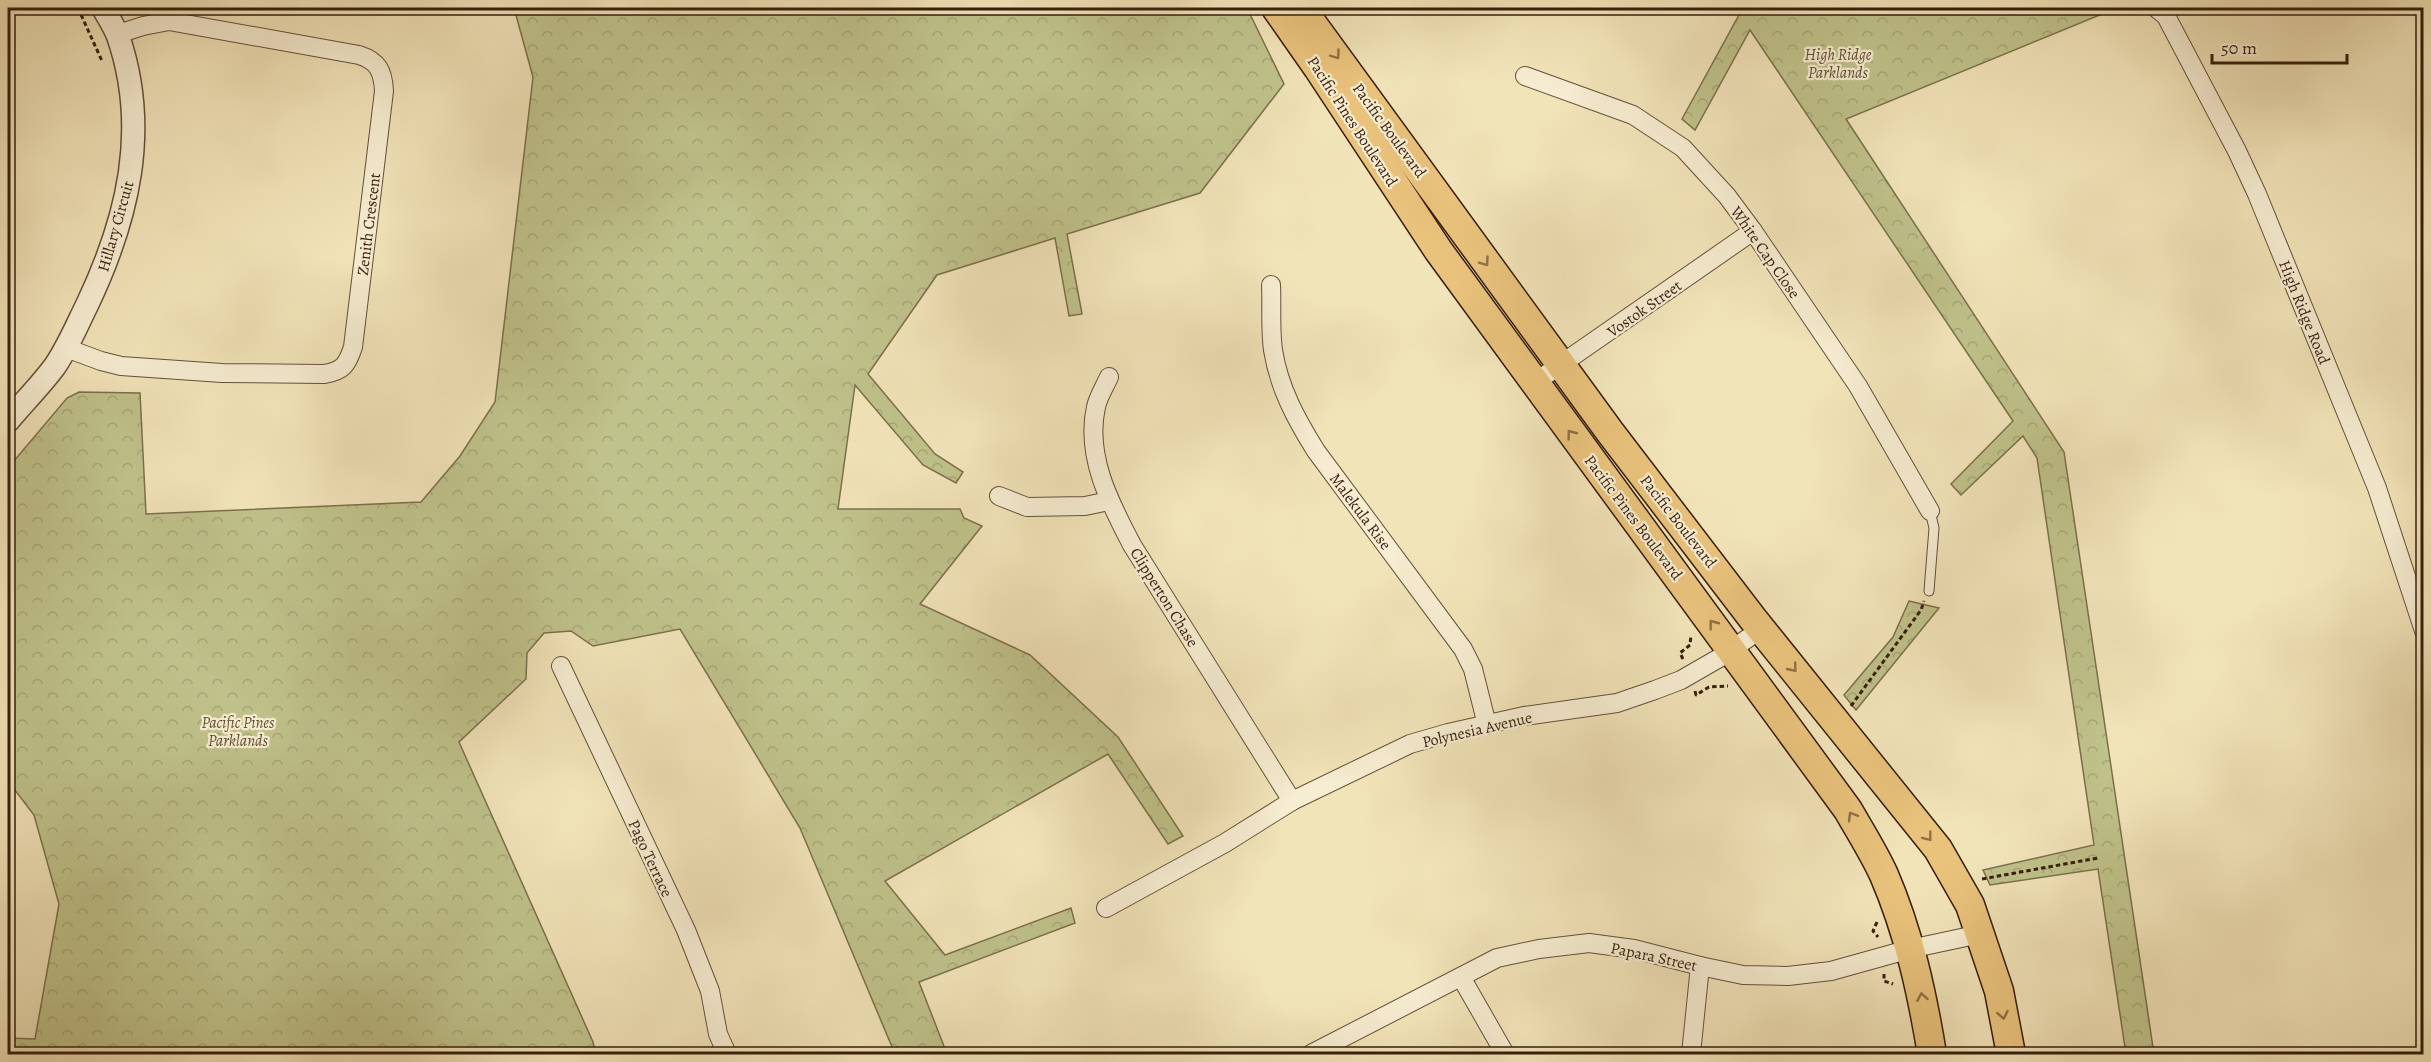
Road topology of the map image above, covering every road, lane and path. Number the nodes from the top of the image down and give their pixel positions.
1 (78, 8) edge
2 (103, 8) edge
3 (1276, 8) edge
4 (1302, 8) edge
5 (2156, 8) edge
6 (118, 34) junction
7 (105, 68) dead end
8 (1526, 76) dead end
9 (1753, 231) junction
10 (1271, 285) dead end
11 (66, 348) junction
12 (1560, 365) junction
13 (1109, 376) dead end
14 (1533, 383) junction
15 (8, 422) edge
16 (999, 496) dead end
17 (1109, 501) junction
18 (1930, 511) joint
19 (1929, 591) joint
20 (1761, 630) junction
21 (2424, 631) edge
22 (1732, 650) junction
23 (561, 666) dead end
24 (1733, 688) dead end
25 (1694, 689) dead end
26 (1835, 721) junction
27 (1487, 725) junction
28 (1292, 801) junction
29 (2098, 858) dead end
30 (1961, 890) junction
31 (1106, 908) dead end
32 (1878, 914) dead end
33 (1980, 934) junction
34 (1878, 937) dead end
35 (1910, 949) junction
36 (1700, 966) junction
37 (1461, 977) junction
38 (727, 1054) edge
39 (1311, 1054) edge
40 (1505, 1054) edge
41 (1691, 1054) edge
42 (1932, 1054) edge
43 (2011, 1054) edge

1 - 7 path
2 - 6 street, Hillary Circuit
3 - 14 main road, Pacific Pines Boulevard
4 -> 12 main road, Pacific Boulevard
5 - 21 street, High Ridge Road
6 - 11 street, Hillary Circuit
6 - 11 street, Zenith Crescent
8 - 9 street, White Cap Close
9 - 12 street, Vostok Street
9 - 18 street, White Cap Close
10 - 27 street, Malekula Rise
11 - 15 street, Hillary Circuit
12 - 14 street, Vostok Street
12 - 20 main road, Pacific Boulevard
13 - 17 street, Clipperton Chase
22 -> 14 main road, Pacific Pines Boulevard
16 - 17 street
17 - 28 street, Clipperton Chase
18 - 19 lane
19 - 26 path
20 - 22 street, Polynesia Avenue
20 -> 26 main road, Pacific Boulevard
22 - 27 street, Polynesia Avenue
35 -> 22 main road, Pacific Pines Boulevard
23 - 38 street, Pago Terrace
24 - 25 path
26 -> 30 main road, Pacific Boulevard
27 - 28 street, Polynesia Avenue
28 - 31 street, Polynesia Avenue
29 - 30 path
30 - 33 main road, Pacific Boulevard
32 - 34 path
33 - 35 street, Papara Street
33 -> 43 main road, Pacific Boulevard
35 - 36 street, Papara Street
42 -> 35 main road, Pacific Pines Boulevard
36 - 37 street, Papara Street
36 - 41 street
37 - 39 street, Papara Street
37 - 40 street

